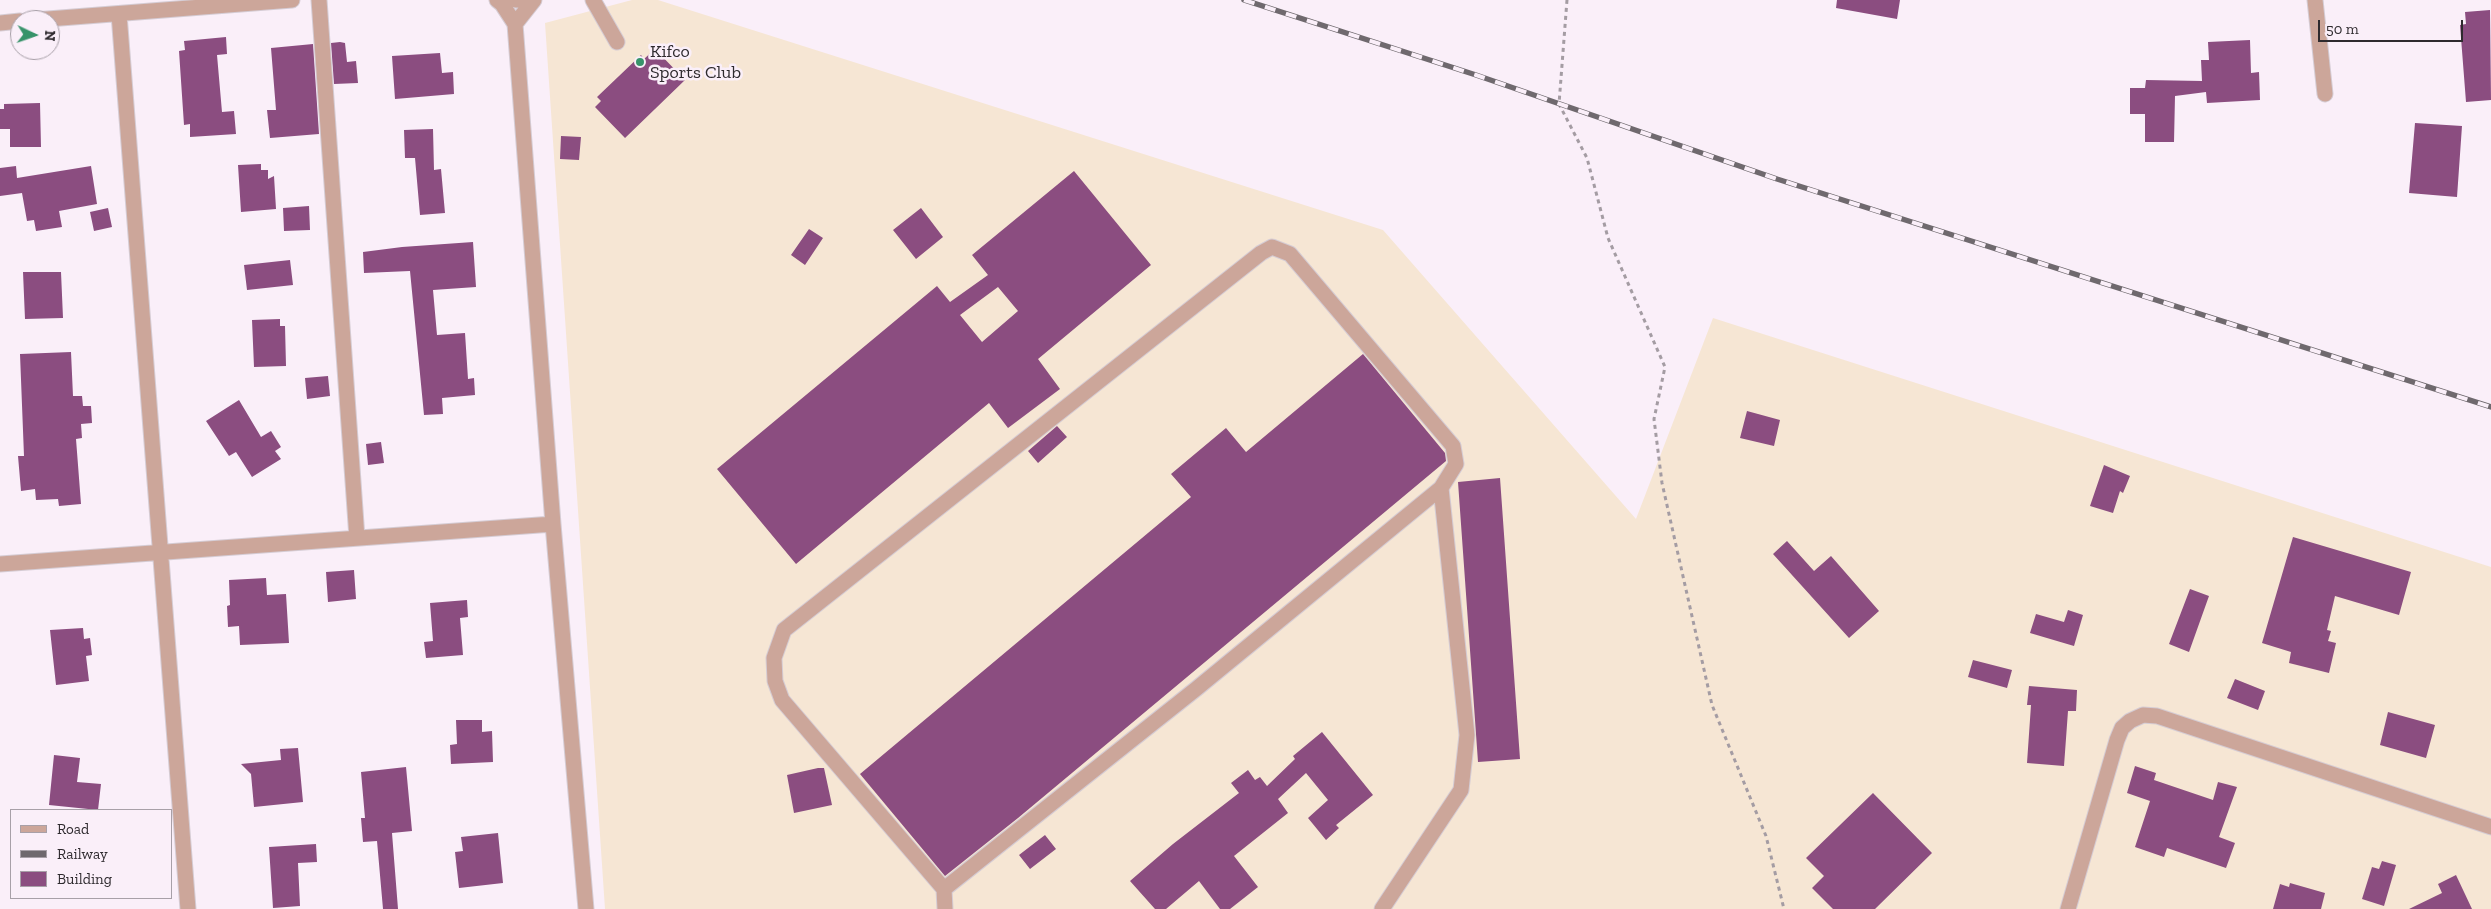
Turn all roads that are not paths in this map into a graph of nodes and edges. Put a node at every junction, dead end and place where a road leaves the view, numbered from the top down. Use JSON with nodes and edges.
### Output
{"nodes":[{"id":1,"x":292,"y":0,"type":"edge"},
{"id":2,"x":319,"y":0,"type":"edge"},
{"id":3,"x":497,"y":0,"type":"edge"},
{"id":4,"x":516,"y":0,"type":"edge"},
{"id":5,"x":534,"y":0,"type":"edge"},
{"id":6,"x":593,"y":0,"type":"edge"},
{"id":7,"x":2315,"y":0,"type":"edge"},
{"id":8,"x":119,"y":14,"type":"junction"},
{"id":9,"x":60,"y":18,"type":"edge"},
{"id":10,"x":515,"y":24,"type":"junction"},
{"id":11,"x":618,"y":42,"type":"dead end"},
{"id":12,"x":2326,"y":94,"type":"dead end"},
{"id":13,"x":1441,"y":488,"type":"junction"},
{"id":14,"x":553,"y":524,"type":"junction"},
{"id":15,"x":357,"y":538,"type":"junction"},
{"id":16,"x":160,"y":553,"type":"junction"},
{"id":17,"x":0,"y":564,"type":"edge"},
{"id":18,"x":2491,"y":826,"type":"edge"},
{"id":19,"x":944,"y":889,"type":"junction"},
{"id":20,"x":188,"y":909,"type":"edge"},
{"id":21,"x":586,"y":909,"type":"edge"},
{"id":22,"x":945,"y":909,"type":"edge"},
{"id":23,"x":1382,"y":909,"type":"edge"},
{"id":24,"x":2068,"y":909,"type":"edge"}],
"edges":[{"from":1,"to":8,"type":"street"},
{"from":2,"to":15,"type":"street"},
{"from":3,"to":10,"type":"street"},
{"from":4,"to":5,"type":"street"},
{"from":5,"to":10,"type":"street"},
{"from":6,"to":11,"type":"street"},
{"from":7,"to":12,"type":"street"},
{"from":8,"to":9,"type":"street"},
{"from":8,"to":16,"type":"street"},
{"from":10,"to":14,"type":"street"},
{"from":13,"to":19,"type":"street"},
{"from":13,"to":19,"type":"street"},
{"from":13,"to":23,"type":"street"},
{"from":14,"to":15,"type":"street"},
{"from":14,"to":21,"type":"street"},
{"from":15,"to":16,"type":"street"},
{"from":16,"to":17,"type":"street"},
{"from":16,"to":20,"type":"street"},
{"from":18,"to":24,"type":"street"},
{"from":19,"to":22,"type":"street"}]}
